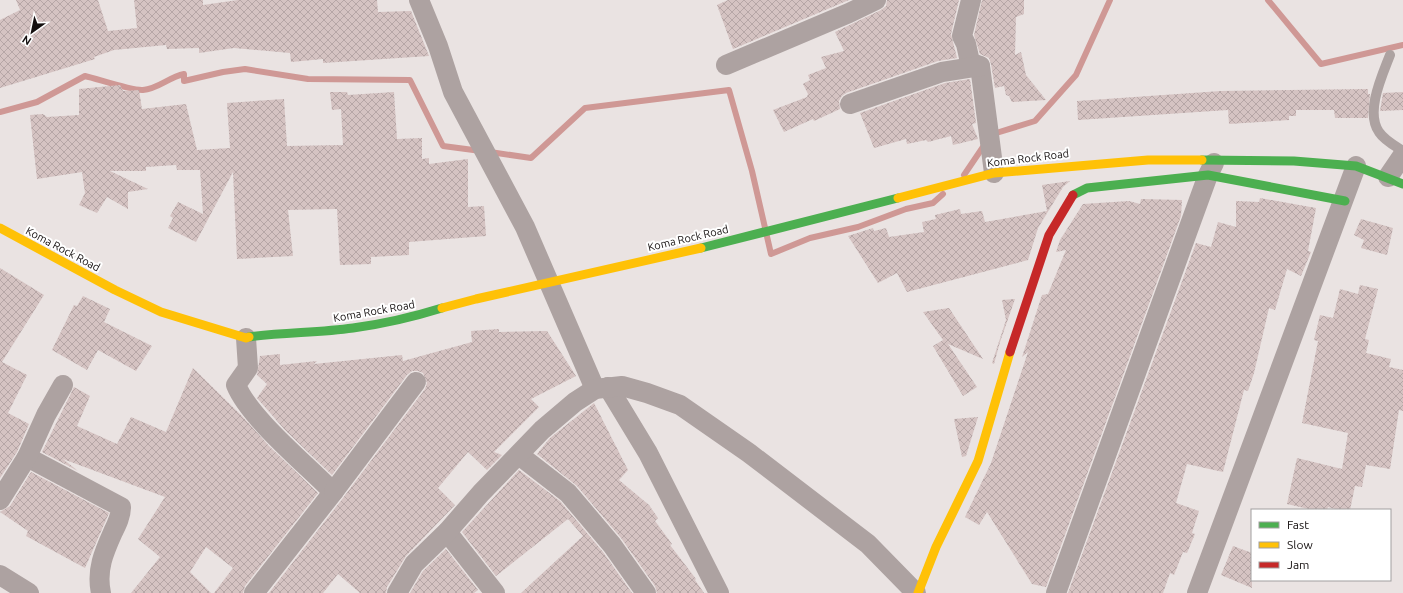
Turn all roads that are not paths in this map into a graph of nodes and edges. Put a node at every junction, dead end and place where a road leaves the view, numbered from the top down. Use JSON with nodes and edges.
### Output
{"nodes":[{"id":1,"x":420,"y":0,"type":"edge"},
{"id":2,"x":876,"y":0,"type":"edge"},
{"id":3,"x":971,"y":0,"type":"edge"},
{"id":4,"x":1390,"y":55,"type":"dead end"},
{"id":5,"x":726,"y":65,"type":"dead end"},
{"id":6,"x":980,"y":66,"type":"junction"},
{"id":7,"x":850,"y":104,"type":"dead end"},
{"id":8,"x":1403,"y":151,"type":"edge"},
{"id":9,"x":1403,"y":155,"type":"edge"},
{"id":10,"x":1356,"y":166,"type":"junction"},
{"id":11,"x":1212,"y":168,"type":"junction"},
{"id":12,"x":994,"y":173,"type":"junction"},
{"id":13,"x":1396,"y":180,"type":"edge"},
{"id":14,"x":1344,"y":201,"type":"junction"},
{"id":15,"x":0,"y":228,"type":"edge"},
{"id":16,"x":549,"y":282,"type":"junction"},
{"id":17,"x":246,"y":338,"type":"junction"},
{"id":18,"x":416,"y":382,"type":"dead end"},
{"id":19,"x":63,"y":385,"type":"dead end"},
{"id":20,"x":602,"y":388,"type":"junction"},
{"id":21,"x":519,"y":455,"type":"junction"},
{"id":22,"x":27,"y":457,"type":"junction"},
{"id":23,"x":334,"y":491,"type":"junction"},
{"id":24,"x":0,"y":500,"type":"edge"},
{"id":25,"x":447,"y":532,"type":"junction"},
{"id":26,"x":0,"y":574,"type":"edge"},
{"id":27,"x":29,"y":593,"type":"edge"},
{"id":28,"x":101,"y":593,"type":"edge"},
{"id":29,"x":254,"y":593,"type":"edge"},
{"id":30,"x":397,"y":593,"type":"edge"},
{"id":31,"x":495,"y":593,"type":"edge"},
{"id":32,"x":646,"y":593,"type":"edge"},
{"id":33,"x":719,"y":593,"type":"edge"},
{"id":34,"x":917,"y":593,"type":"edge"},
{"id":35,"x":1056,"y":593,"type":"edge"},
{"id":36,"x":1197,"y":593,"type":"edge"}],
"edges":[{"from":1,"to":16,"type":"street"},
{"from":2,"to":5,"type":"street"},
{"from":3,"to":6,"type":"street"},
{"from":4,"to":8,"type":"lane"},
{"from":6,"to":7,"type":"street"},
{"from":6,"to":12,"type":"street"},
{"from":9,"to":13,"type":"street"},
{"from":10,"to":11,"type":"main road","name":"Koma Rock Road"},
{"from":10,"to":13,"type":"main road","name":"Koma Rock Road"},
{"from":10,"to":14,"type":"street"},
{"from":11,"to":12,"type":"main road","name":"Koma Rock Road"},
{"from":11,"to":14,"type":"main road"},
{"from":11,"to":34,"type":"main road"},
{"from":11,"to":35,"type":"street"},
{"from":12,"to":16,"type":"main road","name":"Koma Rock Road"},
{"from":14,"to":36,"type":"street"},
{"from":15,"to":17,"type":"main road","name":"Koma Rock Road"},
{"from":16,"to":17,"type":"main road","name":"Koma Rock Road"},
{"from":16,"to":20,"type":"street"},
{"from":17,"to":23,"type":"street"},
{"from":18,"to":23,"type":"street"},
{"from":19,"to":22,"type":"street"},
{"from":20,"to":21,"type":"street"},
{"from":20,"to":33,"type":"street"},
{"from":20,"to":34,"type":"street"},
{"from":21,"to":25,"type":"street"},
{"from":21,"to":32,"type":"street"},
{"from":22,"to":24,"type":"street"},
{"from":22,"to":28,"type":"street"},
{"from":23,"to":29,"type":"street"},
{"from":25,"to":30,"type":"street"},
{"from":25,"to":31,"type":"street"},
{"from":26,"to":27,"type":"street"}]}
